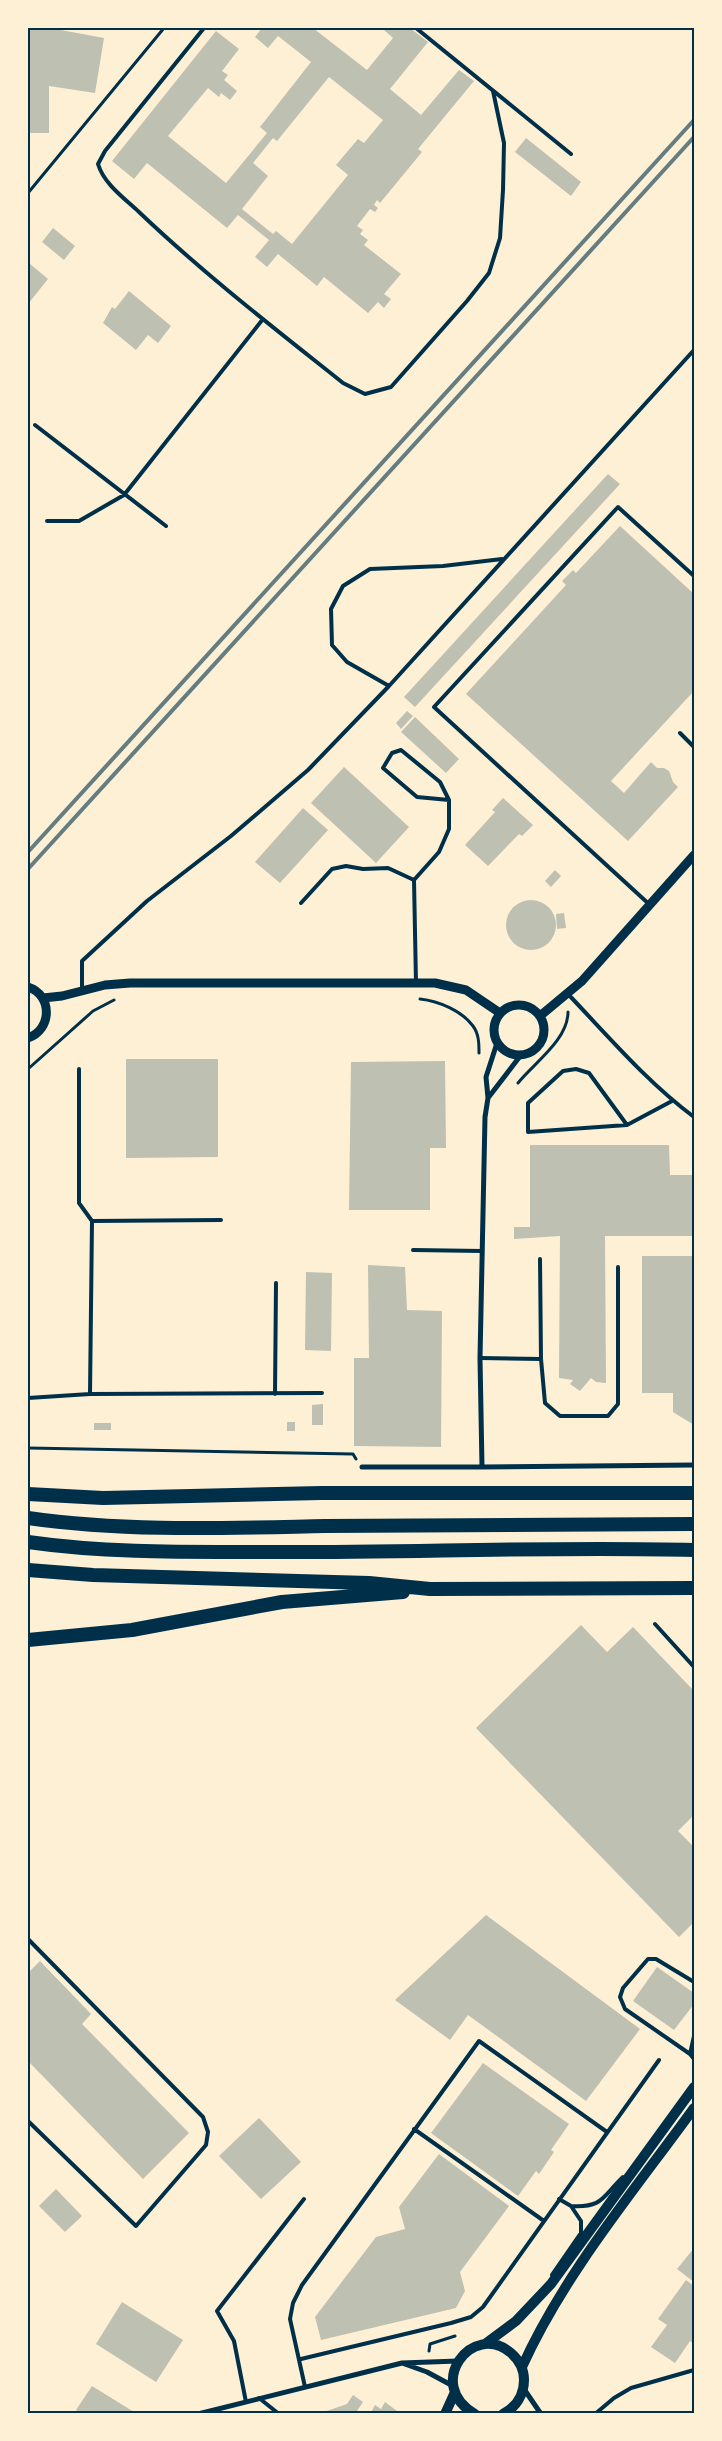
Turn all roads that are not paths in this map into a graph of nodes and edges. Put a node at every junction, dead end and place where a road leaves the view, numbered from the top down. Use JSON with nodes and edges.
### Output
{"nodes":[{"id":1,"x":204,"y":28,"type":"edge"},
{"id":2,"x":416,"y":28,"type":"edge"},
{"id":3,"x":493,"y":91,"type":"junction"},
{"id":4,"x":571,"y":154,"type":"dead end"},
{"id":5,"x":263,"y":319,"type":"junction"},
{"id":6,"x":694,"y":350,"type":"edge"},
{"id":7,"x":35,"y":425,"type":"dead end"},
{"id":8,"x":124,"y":495,"type":"junction"},
{"id":9,"x":48,"y":521,"type":"dead end"},
{"id":10,"x":166,"y":526,"type":"dead end"},
{"id":11,"x":503,"y":558,"type":"junction"},
{"id":12,"x":694,"y":576,"type":"edge"},
{"id":13,"x":389,"y":686,"type":"junction"},
{"id":14,"x":680,"y":733,"type":"dead end"},
{"id":15,"x":694,"y":747,"type":"edge"},
{"id":16,"x":449,"y":800,"type":"junction"},
{"id":17,"x":694,"y":856,"type":"edge"},
{"id":18,"x":414,"y":880,"type":"junction"},
{"id":19,"x":301,"y":903,"type":"dead end"},
{"id":20,"x":650,"y":906,"type":"junction"},
{"id":21,"x":416,"y":982,"type":"junction"},
{"id":22,"x":28,"y":988,"type":"edge"},
{"id":23,"x":82,"y":989,"type":"junction"},
{"id":24,"x":567,"y":993,"type":"junction"},
{"id":25,"x":43,"y":998,"type":"junction"},
{"id":26,"x":500,"y":1013,"type":"junction"},
{"id":27,"x":540,"y":1016,"type":"junction"},
{"id":28,"x":28,"y":1038,"type":"edge"},
{"id":29,"x":498,"y":1043,"type":"junction"},
{"id":30,"x":522,"y":1055,"type":"junction"},
{"id":31,"x":80,"y":1069,"type":"dead end"},
{"id":32,"x":488,"y":1098,"type":"junction"},
{"id":33,"x":672,"y":1101,"type":"junction"},
{"id":34,"x":694,"y":1117,"type":"edge"},
{"id":35,"x":627,"y":1125,"type":"junction"},
{"id":36,"x":221,"y":1220,"type":"dead end"},
{"id":37,"x":92,"y":1221,"type":"junction"},
{"id":38,"x":413,"y":1250,"type":"dead end"},
{"id":39,"x":482,"y":1251,"type":"junction"},
{"id":40,"x":540,"y":1260,"type":"dead end"},
{"id":41,"x":618,"y":1267,"type":"dead end"},
{"id":42,"x":276,"y":1283,"type":"dead end"},
{"id":43,"x":480,"y":1358,"type":"junction"},
{"id":44,"x":541,"y":1359,"type":"junction"},
{"id":45,"x":322,"y":1393,"type":"dead end"},
{"id":46,"x":90,"y":1394,"type":"junction"},
{"id":47,"x":274,"y":1394,"type":"junction"},
{"id":48,"x":28,"y":1398,"type":"edge"},
{"id":49,"x":694,"y":1465,"type":"edge"},
{"id":50,"x":362,"y":1467,"type":"road end"},
{"id":51,"x":482,"y":1468,"type":"junction"},
{"id":52,"x":694,"y":1493,"type":"edge"},
{"id":53,"x":28,"y":1494,"type":"edge"},
{"id":54,"x":28,"y":1518,"type":"edge"},
{"id":55,"x":694,"y":1524,"type":"edge"},
{"id":56,"x":28,"y":1542,"type":"edge"},
{"id":57,"x":694,"y":1550,"type":"edge"},
{"id":58,"x":28,"y":1570,"type":"edge"},
{"id":59,"x":694,"y":1588,"type":"edge"},
{"id":60,"x":430,"y":1589,"type":"junction"},
{"id":61,"x":656,"y":1624,"type":"dead end"},
{"id":62,"x":28,"y":1640,"type":"edge"},
{"id":63,"x":694,"y":1667,"type":"edge"},
{"id":64,"x":28,"y":1939,"type":"edge"},
{"id":65,"x":694,"y":1982,"type":"edge"},
{"id":66,"x":694,"y":2036,"type":"edge"},
{"id":67,"x":690,"y":2054,"type":"junction"},
{"id":68,"x":694,"y":2059,"type":"edge"},
{"id":69,"x":659,"y":2060,"type":"dead end"},
{"id":70,"x":694,"y":2087,"type":"edge"},
{"id":71,"x":694,"y":2108,"type":"edge"},
{"id":72,"x":28,"y":2121,"type":"edge"},
{"id":73,"x":414,"y":2129,"type":"junction"},
{"id":74,"x":607,"y":2132,"type":"junction"},
{"id":75,"x":641,"y":2160,"type":"junction"},
{"id":76,"x":304,"y":2199,"type":"dead end"},
{"id":77,"x":559,"y":2199,"type":"junction"},
{"id":78,"x":571,"y":2206,"type":"junction"},
{"id":79,"x":544,"y":2221,"type":"junction"},
{"id":80,"x":527,"y":2309,"type":"junction"},
{"id":81,"x":485,"y":2344,"type":"junction"},
{"id":82,"x":301,"y":2359,"type":"junction"},
{"id":83,"x":458,"y":2361,"type":"junction"},
{"id":84,"x":402,"y":2364,"type":"junction"},
{"id":85,"x":522,"y":2367,"type":"junction"},
{"id":86,"x":694,"y":2370,"type":"edge"},
{"id":87,"x":305,"y":2387,"type":"junction"},
{"id":88,"x":454,"y":2389,"type":"junction"},
{"id":89,"x":524,"y":2389,"type":"junction"},
{"id":90,"x":259,"y":2398,"type":"junction"},
{"id":91,"x":246,"y":2402,"type":"junction"},
{"id":92,"x":199,"y":2413,"type":"edge"},
{"id":93,"x":504,"y":2413,"type":"edge"},
{"id":94,"x":279,"y":2414,"type":"edge"},
{"id":95,"x":445,"y":2414,"type":"edge"},
{"id":96,"x":474,"y":2414,"type":"edge"},
{"id":97,"x":540,"y":2414,"type":"edge"},
{"id":98,"x":595,"y":2414,"type":"edge"}],
"edges":[{"from":1,"to":5,"type":"lane"},
{"from":2,"to":3,"type":"lane"},
{"from":3,"to":4,"type":"lane"},
{"from":3,"to":5,"type":"lane"},
{"from":5,"to":8,"type":"lane"},
{"from":6,"to":11,"type":"lane"},
{"from":7,"to":8,"type":"lane"},
{"from":8,"to":9,"type":"lane"},
{"from":8,"to":10,"type":"lane"},
{"from":11,"to":13,"type":"lane"},
{"from":11,"to":13,"type":"lane"},
{"from":12,"to":20,"type":"lane"},
{"from":13,"to":23,"type":"lane"},
{"from":14,"to":15,"type":"lane"},
{"from":16,"to":16,"type":"lane"},
{"from":16,"to":18,"type":"lane"},
{"from":17,"to":20,"type":"street"},
{"from":18,"to":19,"type":"lane"},
{"from":18,"to":21,"type":"lane"},
{"from":20,"to":24,"type":"street"},
{"from":21,"to":23,"type":"street"},
{"from":21,"to":26,"type":"street"},
{"from":22,"to":25,"type":"street"},
{"from":23,"to":25,"type":"street"},
{"from":24,"to":27,"type":"street"},
{"from":24,"to":33,"type":"lane"},
{"from":25,"to":28,"type":"street"},
{"from":26,"to":27,"type":"street"},
{"from":26,"to":29,"type":"street"},
{"from":27,"to":30,"type":"street"},
{"from":29,"to":30,"type":"street"},
{"from":29,"to":32,"type":"street"},
{"from":30,"to":32,"type":"street"},
{"from":31,"to":37,"type":"lane"},
{"from":32,"to":39,"type":"street"},
{"from":33,"to":34,"type":"lane"},
{"from":33,"to":35,"type":"lane"},
{"from":35,"to":35,"type":"lane"},
{"from":36,"to":37,"type":"lane"},
{"from":37,"to":46,"type":"lane"},
{"from":38,"to":39,"type":"lane"},
{"from":39,"to":43,"type":"street"},
{"from":40,"to":44,"type":"lane"},
{"from":41,"to":44,"type":"lane"},
{"from":42,"to":47,"type":"lane"},
{"from":43,"to":44,"type":"lane"},
{"from":43,"to":51,"type":"street"},
{"from":45,"to":47,"type":"lane"},
{"from":46,"to":47,"type":"lane"},
{"from":46,"to":48,"type":"lane"},
{"from":49,"to":51,"type":"street"},
{"from":50,"to":51,"type":"street"},
{"from":52,"to":53,"type":"highway"},
{"from":54,"to":55,"type":"highway"},
{"from":56,"to":57,"type":"highway"},
{"from":58,"to":60,"type":"highway"},
{"from":59,"to":60,"type":"highway"},
{"from":60,"to":62,"type":"highway"},
{"from":61,"to":63,"type":"lane"},
{"from":64,"to":72,"type":"lane"},
{"from":65,"to":67,"type":"lane"},
{"from":66,"to":67,"type":"lane"},
{"from":67,"to":68,"type":"lane"},
{"from":69,"to":74,"type":"lane"},
{"from":70,"to":75,"type":"main road"},
{"from":71,"to":85,"type":"main road"},
{"from":73,"to":74,"type":"lane"},
{"from":73,"to":79,"type":"lane"},
{"from":73,"to":82,"type":"lane"},
{"from":74,"to":77,"type":"lane"},
{"from":75,"to":78,"type":"lane"},
{"from":75,"to":80,"type":"main road"},
{"from":76,"to":91,"type":"lane"},
{"from":77,"to":78,"type":"lane"},
{"from":77,"to":79,"type":"lane"},
{"from":78,"to":80,"type":"lane"},
{"from":79,"to":82,"type":"lane"},
{"from":80,"to":81,"type":"main road"},
{"from":81,"to":83,"type":"main road"},
{"from":81,"to":85,"type":"main road"},
{"from":82,"to":87,"type":"lane"},
{"from":83,"to":84,"type":"street"},
{"from":83,"to":88,"type":"main road"},
{"from":84,"to":87,"type":"street"},
{"from":84,"to":88,"type":"street"},
{"from":85,"to":89,"type":"main road"},
{"from":86,"to":98,"type":"lane"},
{"from":87,"to":90,"type":"street"},
{"from":88,"to":95,"type":"main road"},
{"from":88,"to":96,"type":"main road"},
{"from":89,"to":93,"type":"main road"},
{"from":89,"to":97,"type":"street"},
{"from":90,"to":91,"type":"street"},
{"from":90,"to":94,"type":"lane"},
{"from":91,"to":92,"type":"street"}]}
